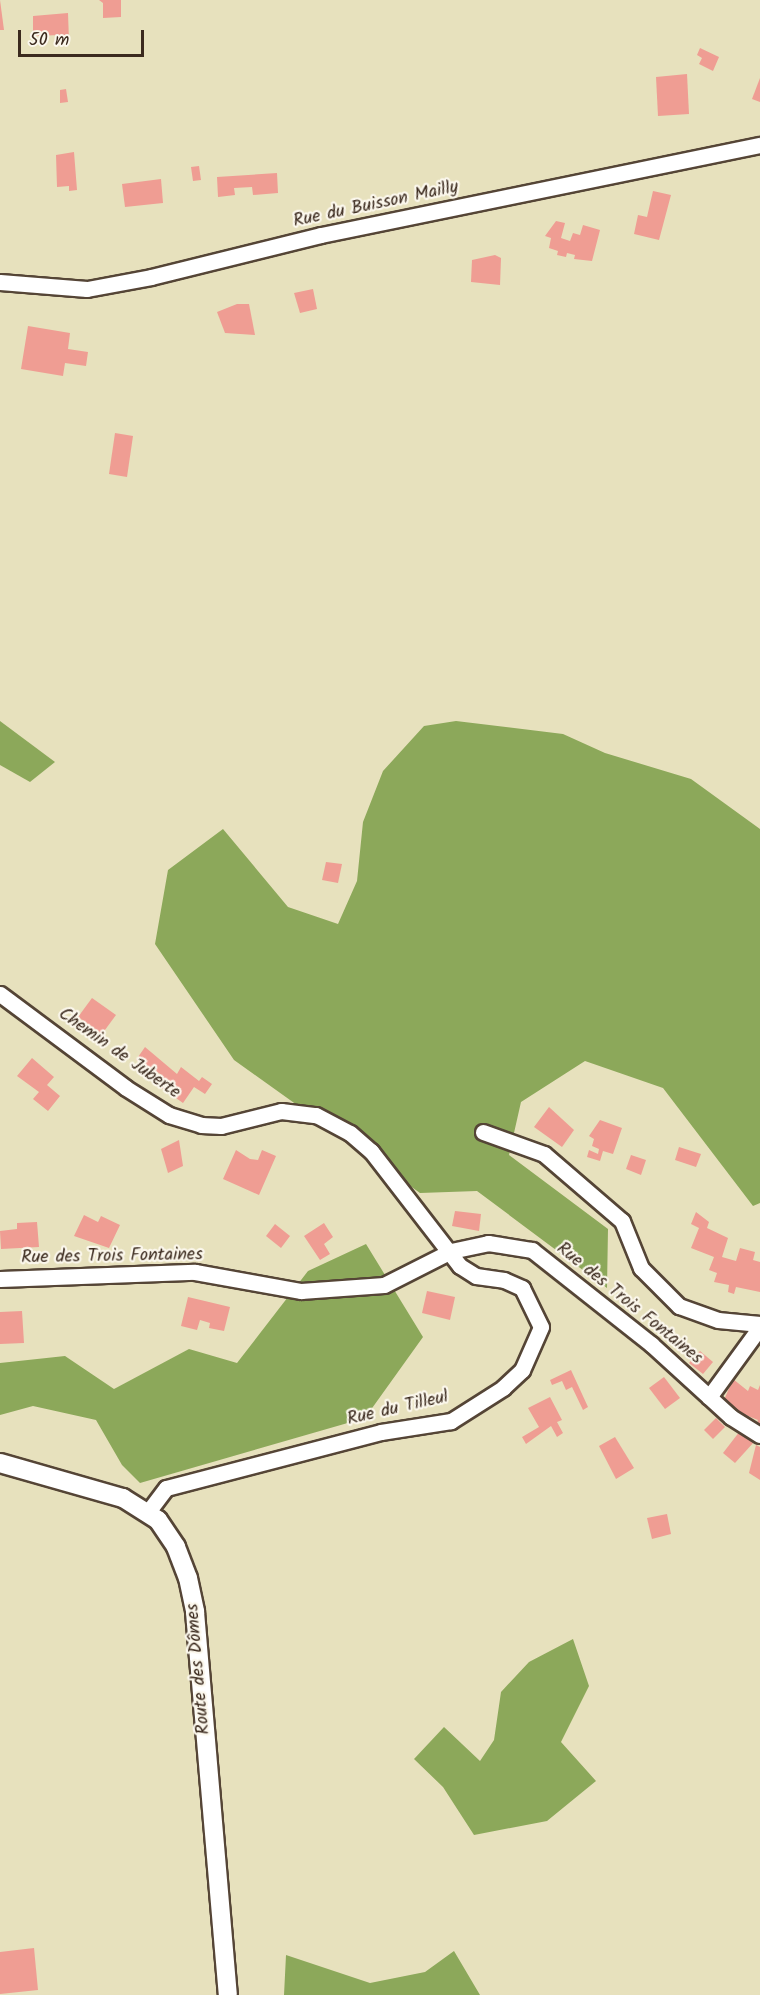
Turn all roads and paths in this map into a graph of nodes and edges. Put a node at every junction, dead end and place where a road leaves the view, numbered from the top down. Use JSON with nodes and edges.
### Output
{"nodes":[{"id":1,"x":760,"y":145,"type":"edge"},
{"id":2,"x":0,"y":282,"type":"edge"},
{"id":3,"x":0,"y":994,"type":"edge"},
{"id":4,"x":483,"y":1132,"type":"dead end"},
{"id":5,"x":451,"y":1251,"type":"junction"},
{"id":6,"x":0,"y":1279,"type":"edge"},
{"id":7,"x":760,"y":1325,"type":"edge"},
{"id":8,"x":709,"y":1397,"type":"junction"},
{"id":9,"x":760,"y":1436,"type":"edge"},
{"id":10,"x":0,"y":1463,"type":"edge"},
{"id":11,"x":147,"y":1513,"type":"junction"},
{"id":12,"x":228,"y":1995,"type":"edge"}],
"edges":[{"from":1,"to":2,"type":"street","name":"Rue du Buisson Mailly"},
{"from":3,"to":5,"type":"street","name":"Chemin de Juberte"},
{"from":4,"to":7,"type":"street"},
{"from":5,"to":6,"type":"street","name":"Rue des Trois Fontaines"},
{"from":5,"to":8,"type":"street","name":"Rue des Trois Fontaines"},
{"from":5,"to":11,"type":"street","name":"Rue du Tilleul"},
{"from":7,"to":8,"type":"street"},
{"from":8,"to":9,"type":"street","name":"Rue des Trois Fontaines"},
{"from":10,"to":11,"type":"street","name":"Route des Dômes"},
{"from":11,"to":12,"type":"street","name":"Route des Dômes"}]}
